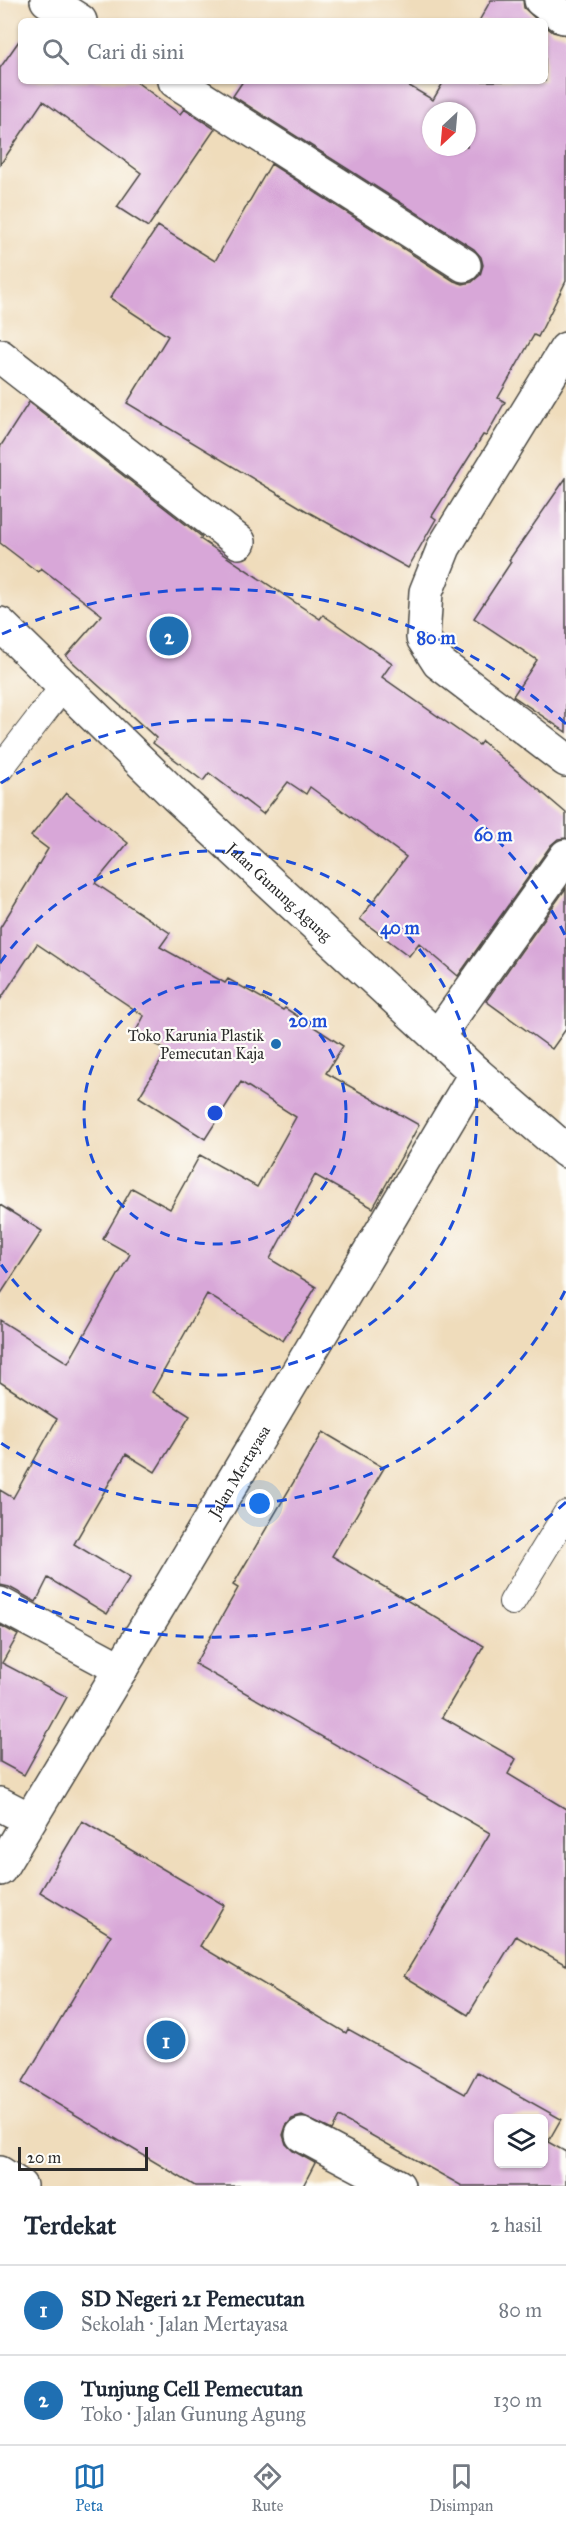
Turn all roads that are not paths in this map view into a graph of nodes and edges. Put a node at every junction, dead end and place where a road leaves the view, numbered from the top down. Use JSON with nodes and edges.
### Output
{"nodes":[{"id":1,"x":47,"y":0,"type":"edge"},
{"id":2,"x":75,"y":18,"type":"edge"},
{"id":3,"x":180,"y":84,"type":"edge"},
{"id":4,"x":464,"y":265,"type":"dead end"},
{"id":5,"x":566,"y":349,"type":"edge"},
{"id":6,"x":0,"y":356,"type":"edge"},
{"id":7,"x":239,"y":542,"type":"dead end"},
{"id":8,"x":0,"y":624,"type":"edge"},
{"id":9,"x":63,"y":687,"type":"junction"},
{"id":10,"x":566,"y":760,"type":"edge"},
{"id":11,"x":0,"y":769,"type":"edge"},
{"id":12,"x":566,"y":856,"type":"edge"},
{"id":13,"x":438,"y":1036,"type":"junction"},
{"id":14,"x":476,"y":1073,"type":"junction"},
{"id":15,"x":566,"y":1151,"type":"edge"},
{"id":16,"x":566,"y":1514,"type":"edge"},
{"id":17,"x":512,"y":1602,"type":"dead end"},
{"id":18,"x":0,"y":1604,"type":"edge"},
{"id":19,"x":121,"y":1669,"type":"junction"},
{"id":20,"x":0,"y":1804,"type":"edge"},
{"id":21,"x":29,"y":1819,"type":"junction"},
{"id":22,"x":0,"y":1869,"type":"edge"},
{"id":23,"x":302,"y":2135,"type":"dead end"},
{"id":24,"x":0,"y":2173,"type":"edge"},
{"id":25,"x":20,"y":2186,"type":"edge"},
{"id":26,"x":398,"y":2186,"type":"edge"}],
"edges":[{"from":1,"to":2,"type":"street"},
{"from":3,"to":4,"type":"street"},
{"from":5,"to":10,"type":"street"},
{"from":6,"to":7,"type":"street"},
{"from":8,"to":9,"type":"street","name":"Jalan Gunung Agung"},
{"from":9,"to":11,"type":"lane"},
{"from":9,"to":13,"type":"street","name":"Jalan Gunung Agung"},
{"from":12,"to":13,"type":"street"},
{"from":13,"to":14,"type":"street","name":"Jalan Gunung Agung"},
{"from":14,"to":15,"type":"street","name":"Jalan Gunung Agung"},
{"from":14,"to":19,"type":"street","name":"Jalan Mertayasa"},
{"from":16,"to":17,"type":"lane"},
{"from":18,"to":19,"type":"street"},
{"from":19,"to":21,"type":"street","name":"Jalan Mertayasa"},
{"from":20,"to":21,"type":"street"},
{"from":21,"to":22,"type":"street","name":"Jalan Mertayasa"},
{"from":23,"to":26,"type":"street"},
{"from":24,"to":25,"type":"street"}]}
